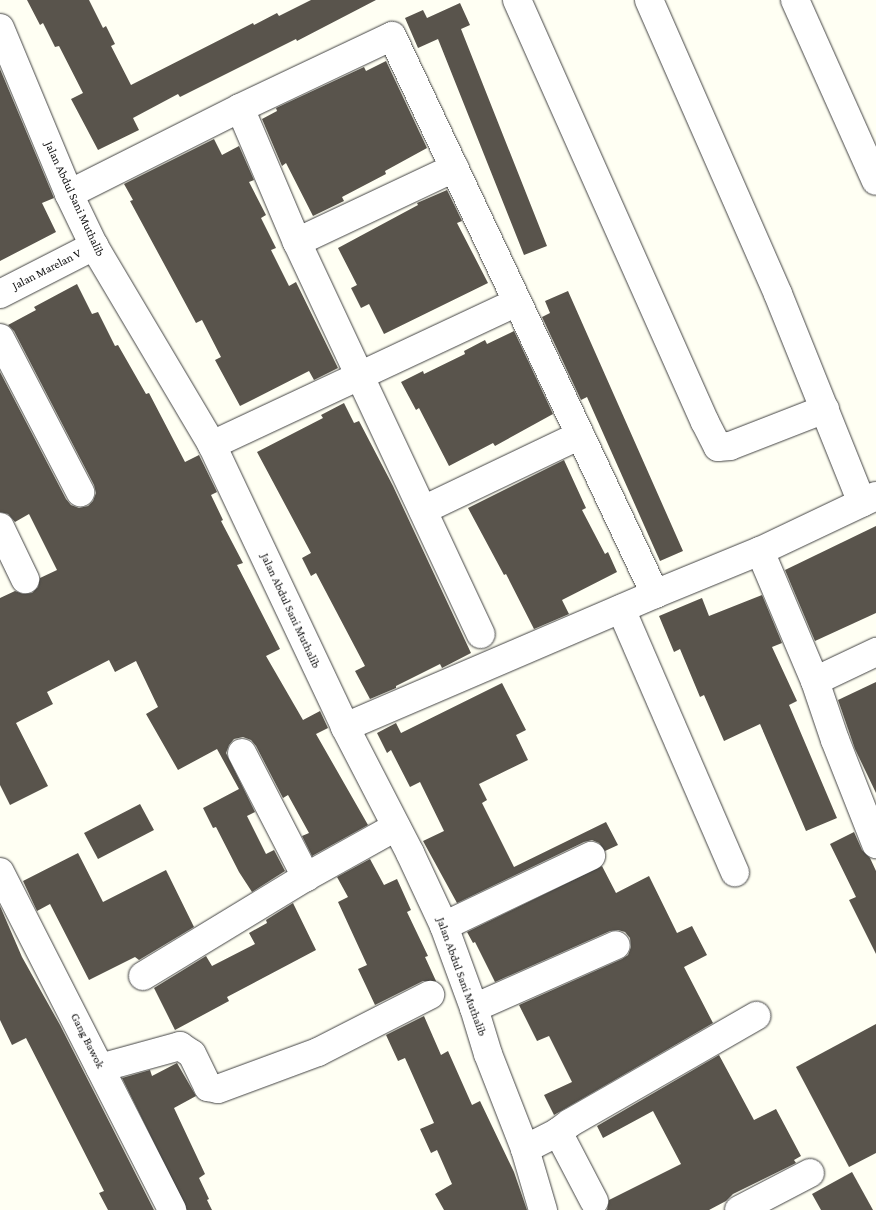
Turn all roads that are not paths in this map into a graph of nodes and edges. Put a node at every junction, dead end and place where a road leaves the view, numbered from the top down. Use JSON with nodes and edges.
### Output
{"nodes":[{"id":1,"x":518,"y":0,"type":"edge"},
{"id":2,"x":649,"y":0,"type":"edge"},
{"id":3,"x":795,"y":0,"type":"edge"},
{"id":4,"x":0,"y":28,"type":"edge"},
{"id":5,"x":240,"y":108,"type":"junction"},
{"id":6,"x":454,"y":168,"type":"junction"},
{"id":7,"x":876,"y":181,"type":"edge"},
{"id":8,"x":69,"y":194,"type":"junction"},
{"id":9,"x":297,"y":242,"type":"junction"},
{"id":10,"x":94,"y":246,"type":"junction"},
{"id":11,"x":0,"y":294,"type":"edge"},
{"id":12,"x":517,"y":302,"type":"junction"},
{"id":13,"x":0,"y":338,"type":"edge"},
{"id":14,"x":360,"y":376,"type":"junction"},
{"id":15,"x":825,"y":409,"type":"junction"},
{"id":16,"x":580,"y":435,"type":"junction"},
{"id":17,"x":212,"y":445,"type":"junction"},
{"id":18,"x":80,"y":492,"type":"dead end"},
{"id":19,"x":869,"y":500,"type":"edge"},
{"id":20,"x":423,"y":510,"type":"junction"},
{"id":21,"x":0,"y":527,"type":"edge"},
{"id":22,"x":760,"y":551,"type":"junction"},
{"id":23,"x":25,"y":579,"type":"dead end"},
{"id":24,"x":655,"y":594,"type":"junction"},
{"id":25,"x":621,"y":609,"type":"junction"},
{"id":26,"x":482,"y":634,"type":"dead end"},
{"id":27,"x":876,"y":652,"type":"edge"},
{"id":28,"x":815,"y":681,"type":"junction"},
{"id":29,"x":345,"y":728,"type":"junction"},
{"id":30,"x":242,"y":753,"type":"dead end"},
{"id":31,"x":870,"y":812,"type":"edge"},
{"id":32,"x":396,"y":827,"type":"junction"},
{"id":33,"x":876,"y":844,"type":"edge"},
{"id":34,"x":591,"y":856,"type":"dead end"},
{"id":35,"x":0,"y":872,"type":"edge"},
{"id":36,"x":735,"y":872,"type":"dead end"},
{"id":37,"x":306,"y":877,"type":"junction"},
{"id":38,"x":444,"y":926,"type":"junction"},
{"id":39,"x":616,"y":945,"type":"dead end"},
{"id":40,"x":143,"y":976,"type":"dead end"},
{"id":41,"x":430,"y":995,"type":"dead end"},
{"id":42,"x":474,"y":1008,"type":"junction"},
{"id":43,"x":756,"y":1016,"type":"dead end"},
{"id":44,"x":100,"y":1068,"type":"junction"},
{"id":45,"x":558,"y":1132,"type":"junction"},
{"id":46,"x":525,"y":1148,"type":"junction"},
{"id":47,"x":810,"y":1173,"type":"dead end"},
{"id":48,"x":594,"y":1201,"type":"dead end"},
{"id":49,"x":753,"y":1207,"type":"edge"},
{"id":50,"x":172,"y":1210,"type":"edge"},
{"id":51,"x":543,"y":1210,"type":"edge"}],
"edges":[{"from":1,"to":15,"type":"street"},
{"from":2,"to":15,"type":"street"},
{"from":3,"to":7,"type":"street"},
{"from":4,"to":8,"type":"street","name":"Jalan Abdul Sani Muthalib"},
{"from":5,"to":6,"type":"street"},
{"from":5,"to":8,"type":"street"},
{"from":5,"to":9,"type":"street"},
{"from":6,"to":9,"type":"street"},
{"from":6,"to":12,"type":"street"},
{"from":8,"to":10,"type":"street","name":"Jalan Abdul Sani Muthalib"},
{"from":9,"to":14,"type":"street"},
{"from":10,"to":11,"type":"street","name":"Jalan Marelan V"},
{"from":10,"to":17,"type":"street","name":"Jalan Abdul Sani Muthalib"},
{"from":12,"to":14,"type":"street"},
{"from":12,"to":16,"type":"street"},
{"from":13,"to":18,"type":"street"},
{"from":14,"to":17,"type":"street"},
{"from":14,"to":20,"type":"street"},
{"from":15,"to":19,"type":"street"},
{"from":16,"to":20,"type":"street"},
{"from":16,"to":24,"type":"street"},
{"from":17,"to":29,"type":"street","name":"Jalan Abdul Sani Muthalib"},
{"from":19,"to":22,"type":"street"},
{"from":20,"to":26,"type":"street"},
{"from":21,"to":23,"type":"street"},
{"from":22,"to":24,"type":"street"},
{"from":22,"to":28,"type":"street"},
{"from":24,"to":25,"type":"street"},
{"from":25,"to":29,"type":"street"},
{"from":25,"to":36,"type":"street"},
{"from":27,"to":28,"type":"street"},
{"from":28,"to":31,"type":"street"},
{"from":29,"to":32,"type":"street","name":"Jalan Abdul Sani Muthalib"},
{"from":30,"to":37,"type":"street"},
{"from":31,"to":33,"type":"street"},
{"from":32,"to":37,"type":"street"},
{"from":32,"to":38,"type":"street","name":"Jalan Abdul Sani Muthalib"},
{"from":34,"to":38,"type":"street"},
{"from":35,"to":44,"type":"street","name":"Gang Bawok"},
{"from":37,"to":40,"type":"street"},
{"from":38,"to":42,"type":"street","name":"Jalan Abdul Sani Muthalib"},
{"from":39,"to":42,"type":"street"},
{"from":41,"to":44,"type":"street"},
{"from":42,"to":46,"type":"street","name":"Jalan Abdul Sani Muthalib"},
{"from":43,"to":45,"type":"street"},
{"from":44,"to":50,"type":"street","name":"Gang Bawok"},
{"from":45,"to":46,"type":"street"},
{"from":45,"to":48,"type":"street"},
{"from":46,"to":51,"type":"street","name":"Jalan Abdul Sani Muthalib"},
{"from":47,"to":49,"type":"street"}]}
